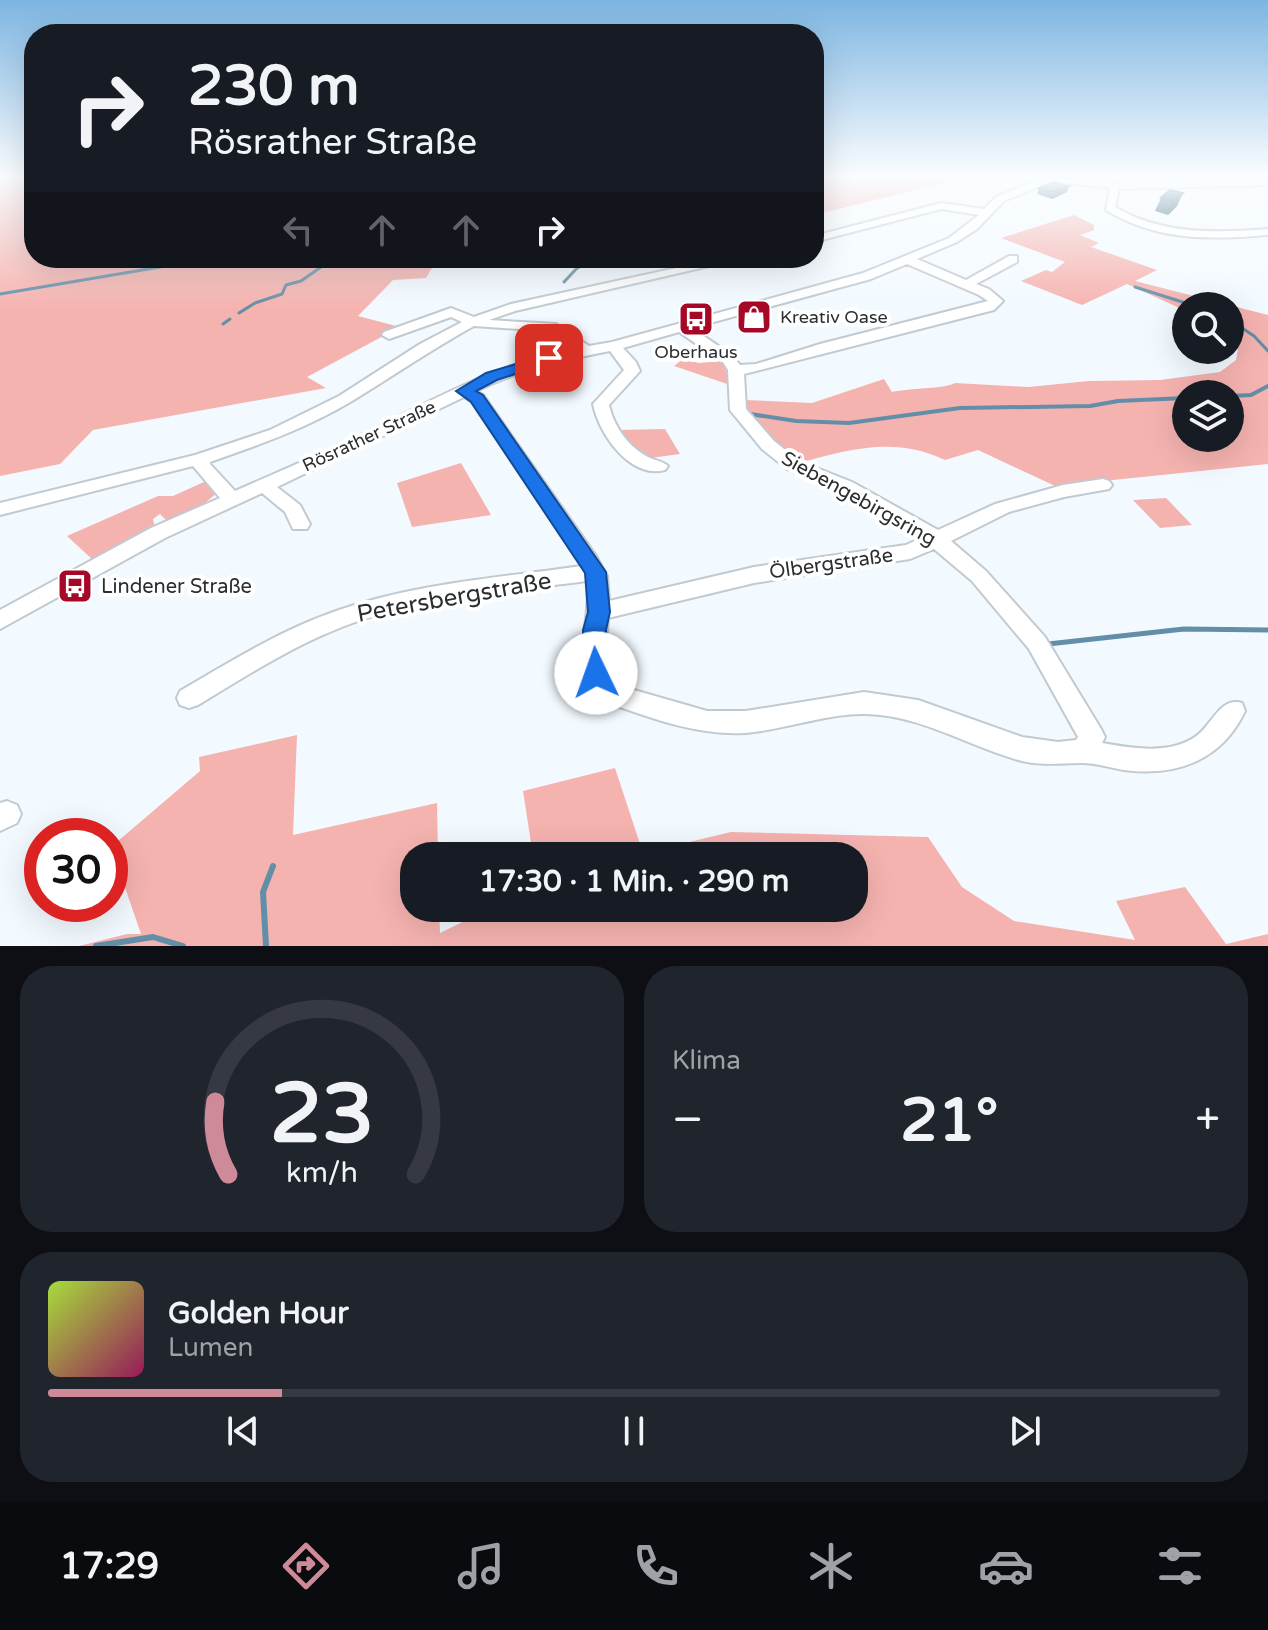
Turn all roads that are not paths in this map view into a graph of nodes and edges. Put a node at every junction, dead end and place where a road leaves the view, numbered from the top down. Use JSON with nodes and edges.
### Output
{"nodes":[{"id":1,"x":883,"y":221,"type":"edge"},
{"id":2,"x":977,"y":221,"type":"edge"},
{"id":3,"x":1139,"y":221,"type":"edge"},
{"id":4,"x":1268,"y":232,"type":"edge"},
{"id":5,"x":824,"y":236,"type":"edge"},
{"id":6,"x":906,"y":259,"type":"junction"},
{"id":7,"x":1013,"y":259,"type":"dead end"},
{"id":8,"x":692,"y":268,"type":"edge"},
{"id":9,"x":967,"y":284,"type":"junction"},
{"id":10,"x":474,"y":321,"type":"junction"},
{"id":11,"x":681,"y":327,"type":"junction"},
{"id":12,"x":389,"y":335,"type":"dead end"},
{"id":13,"x":613,"y":346,"type":"junction"},
{"id":14,"x":588,"y":352,"type":"junction"},
{"id":15,"x":736,"y":370,"type":"junction"},
{"id":16,"x":464,"y":391,"type":"junction"},
{"id":17,"x":200,"y":459,"type":"junction"},
{"id":18,"x":659,"y":466,"type":"dead end"},
{"id":19,"x":1103,"y":485,"type":"dead end"},
{"id":20,"x":264,"y":486,"type":"junction"},
{"id":21,"x":232,"y":500,"type":"junction"},
{"id":22,"x":0,"y":509,"type":"edge"},
{"id":23,"x":300,"y":524,"type":"dead end"},
{"id":24,"x":935,"y":538,"type":"junction"},
{"id":25,"x":595,"y":572,"type":"junction"},
{"id":26,"x":599,"y":612,"type":"junction"},
{"id":27,"x":0,"y":620,"type":"edge"},
{"id":28,"x":189,"y":698,"type":"dead end"},
{"id":29,"x":1233,"y":711,"type":"dead end"},
{"id":30,"x":1084,"y":751,"type":"junction"}],
"edges":[{"from":1,"to":5,"type":"street"},
{"from":2,"to":6,"type":"street","name":"Rösrather Straße"},
{"from":3,"to":4,"type":"street"},
{"from":6,"to":9,"type":"street"},
{"from":6,"to":11,"type":"street","name":"Rösrather Straße"},
{"from":7,"to":9,"type":"street"},
{"from":8,"to":10,"type":"street"},
{"from":9,"to":15,"type":"street"},
{"from":10,"to":12,"type":"street"},
{"from":10,"to":14,"type":"street"},
{"from":10,"to":17,"type":"street"},
{"from":11,"to":13,"type":"street","name":"Rösrather Straße"},
{"from":11,"to":15,"type":"street"},
{"from":13,"to":14,"type":"street","name":"Rösrather Straße"},
{"from":13,"to":18,"type":"street"},
{"from":14,"to":16,"type":"street","name":"Rösrather Straße"},
{"from":15,"to":24,"type":"street","name":"Siebengebirgsring"},
{"from":16,"to":20,"type":"street","name":"Rösrather Straße"},
{"from":16,"to":25,"type":"street"},
{"from":17,"to":21,"type":"street"},
{"from":17,"to":22,"type":"street"},
{"from":19,"to":24,"type":"street","name":"Ölbergstraße"},
{"from":20,"to":21,"type":"street","name":"Rösrather Straße"},
{"from":20,"to":23,"type":"street"},
{"from":21,"to":27,"type":"street","name":"Rösrather Straße"},
{"from":24,"to":26,"type":"street","name":"Ölbergstraße"},
{"from":24,"to":30,"type":"street","name":"Siebengebirgsring"},
{"from":25,"to":26,"type":"street"},
{"from":25,"to":28,"type":"street","name":"Petersbergstraße"},
{"from":26,"to":30,"type":"street"},
{"from":29,"to":30,"type":"street"}]}
